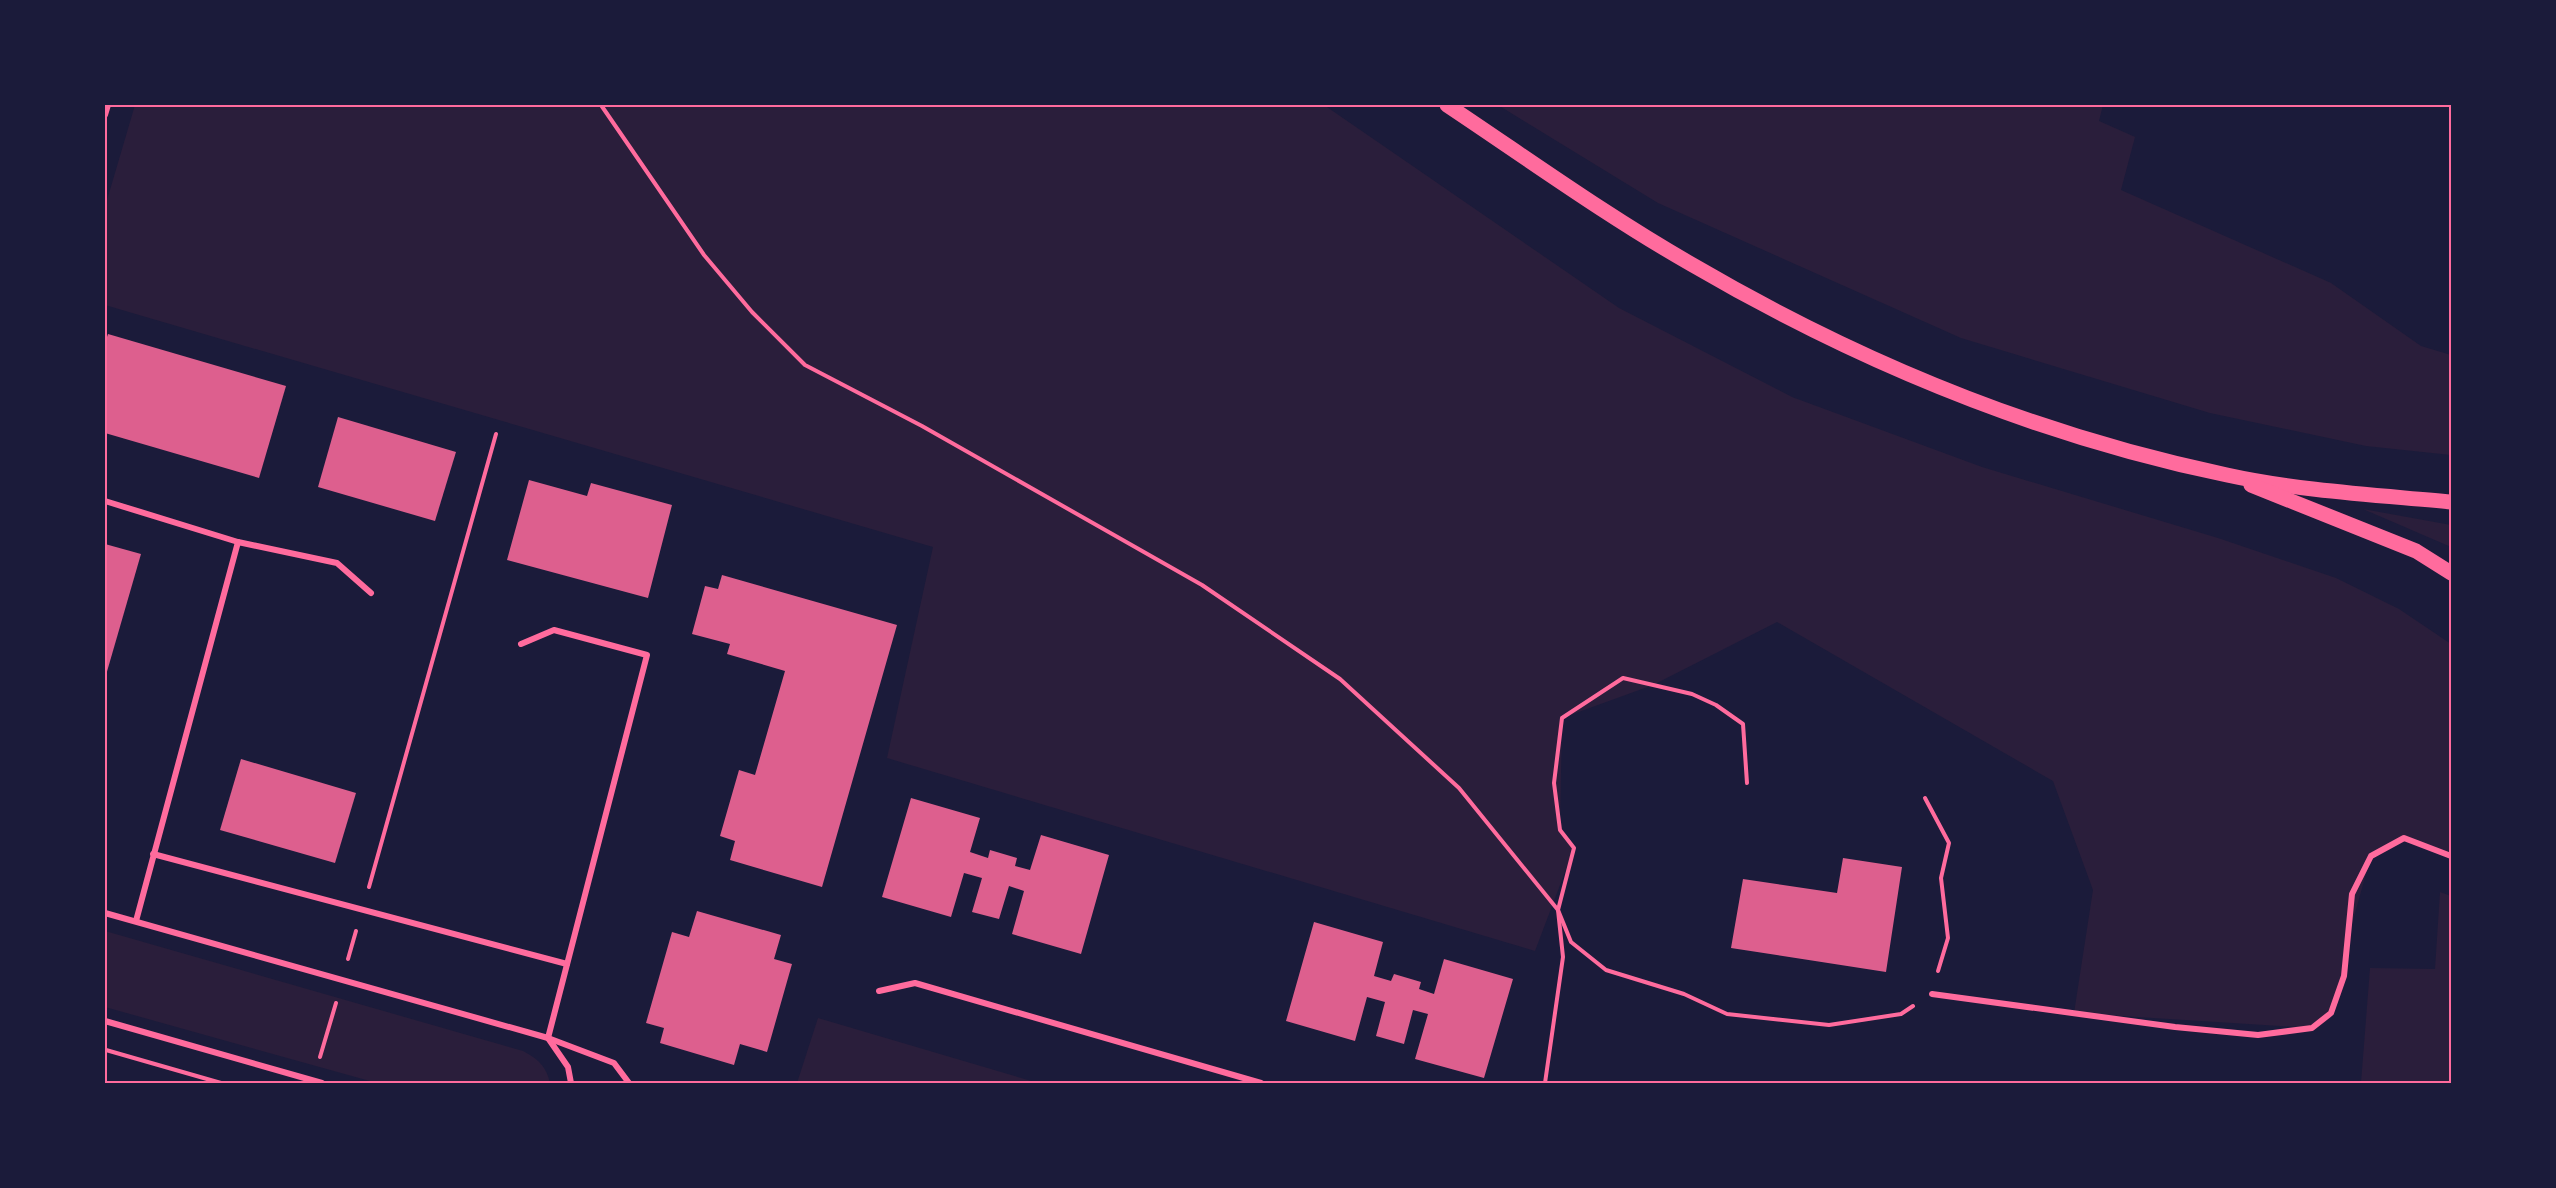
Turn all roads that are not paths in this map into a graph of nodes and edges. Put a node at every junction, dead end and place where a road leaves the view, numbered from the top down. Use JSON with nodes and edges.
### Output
{"nodes":[{"id":1,"x":108,"y":105,"type":"edge"},
{"id":2,"x":1447,"y":105,"type":"edge"},
{"id":3,"x":105,"y":115,"type":"edge"},
{"id":4,"x":2229,"y":476,"type":"junction"},
{"id":5,"x":105,"y":501,"type":"edge"},
{"id":6,"x":2451,"y":502,"type":"edge"},
{"id":7,"x":238,"y":542,"type":"junction"},
{"id":8,"x":2451,"y":573,"type":"edge"},
{"id":9,"x":370,"y":593,"type":"dead end"},
{"id":10,"x":521,"y":644,"type":"dead end"},
{"id":11,"x":153,"y":854,"type":"junction"},
{"id":12,"x":2451,"y":856,"type":"edge"},
{"id":13,"x":105,"y":913,"type":"edge"},
{"id":14,"x":136,"y":921,"type":"junction"},
{"id":15,"x":567,"y":964,"type":"junction"},
{"id":16,"x":879,"y":992,"type":"dead end"},
{"id":17,"x":1932,"y":994,"type":"road end"},
{"id":18,"x":105,"y":1022,"type":"edge"},
{"id":19,"x":548,"y":1038,"type":"junction"},
{"id":20,"x":322,"y":1083,"type":"edge"},
{"id":21,"x":572,"y":1083,"type":"edge"},
{"id":22,"x":629,"y":1083,"type":"edge"},
{"id":23,"x":1261,"y":1083,"type":"edge"}],
"edges":[{"from":1,"to":3,"type":"street"},
{"from":2,"to":4,"type":"main road"},
{"from":4,"to":6,"type":"main road"},
{"from":4,"to":8,"type":"main road"},
{"from":5,"to":7,"type":"street"},
{"from":7,"to":9,"type":"street"},
{"from":7,"to":11,"type":"street"},
{"from":10,"to":15,"type":"street"},
{"from":11,"to":14,"type":"street"},
{"from":11,"to":15,"type":"street"},
{"from":12,"to":17,"type":"street"},
{"from":13,"to":14,"type":"street"},
{"from":14,"to":19,"type":"street"},
{"from":15,"to":19,"type":"street"},
{"from":16,"to":23,"type":"street"},
{"from":18,"to":20,"type":"street"},
{"from":19,"to":21,"type":"street"},
{"from":19,"to":22,"type":"street"}]}
